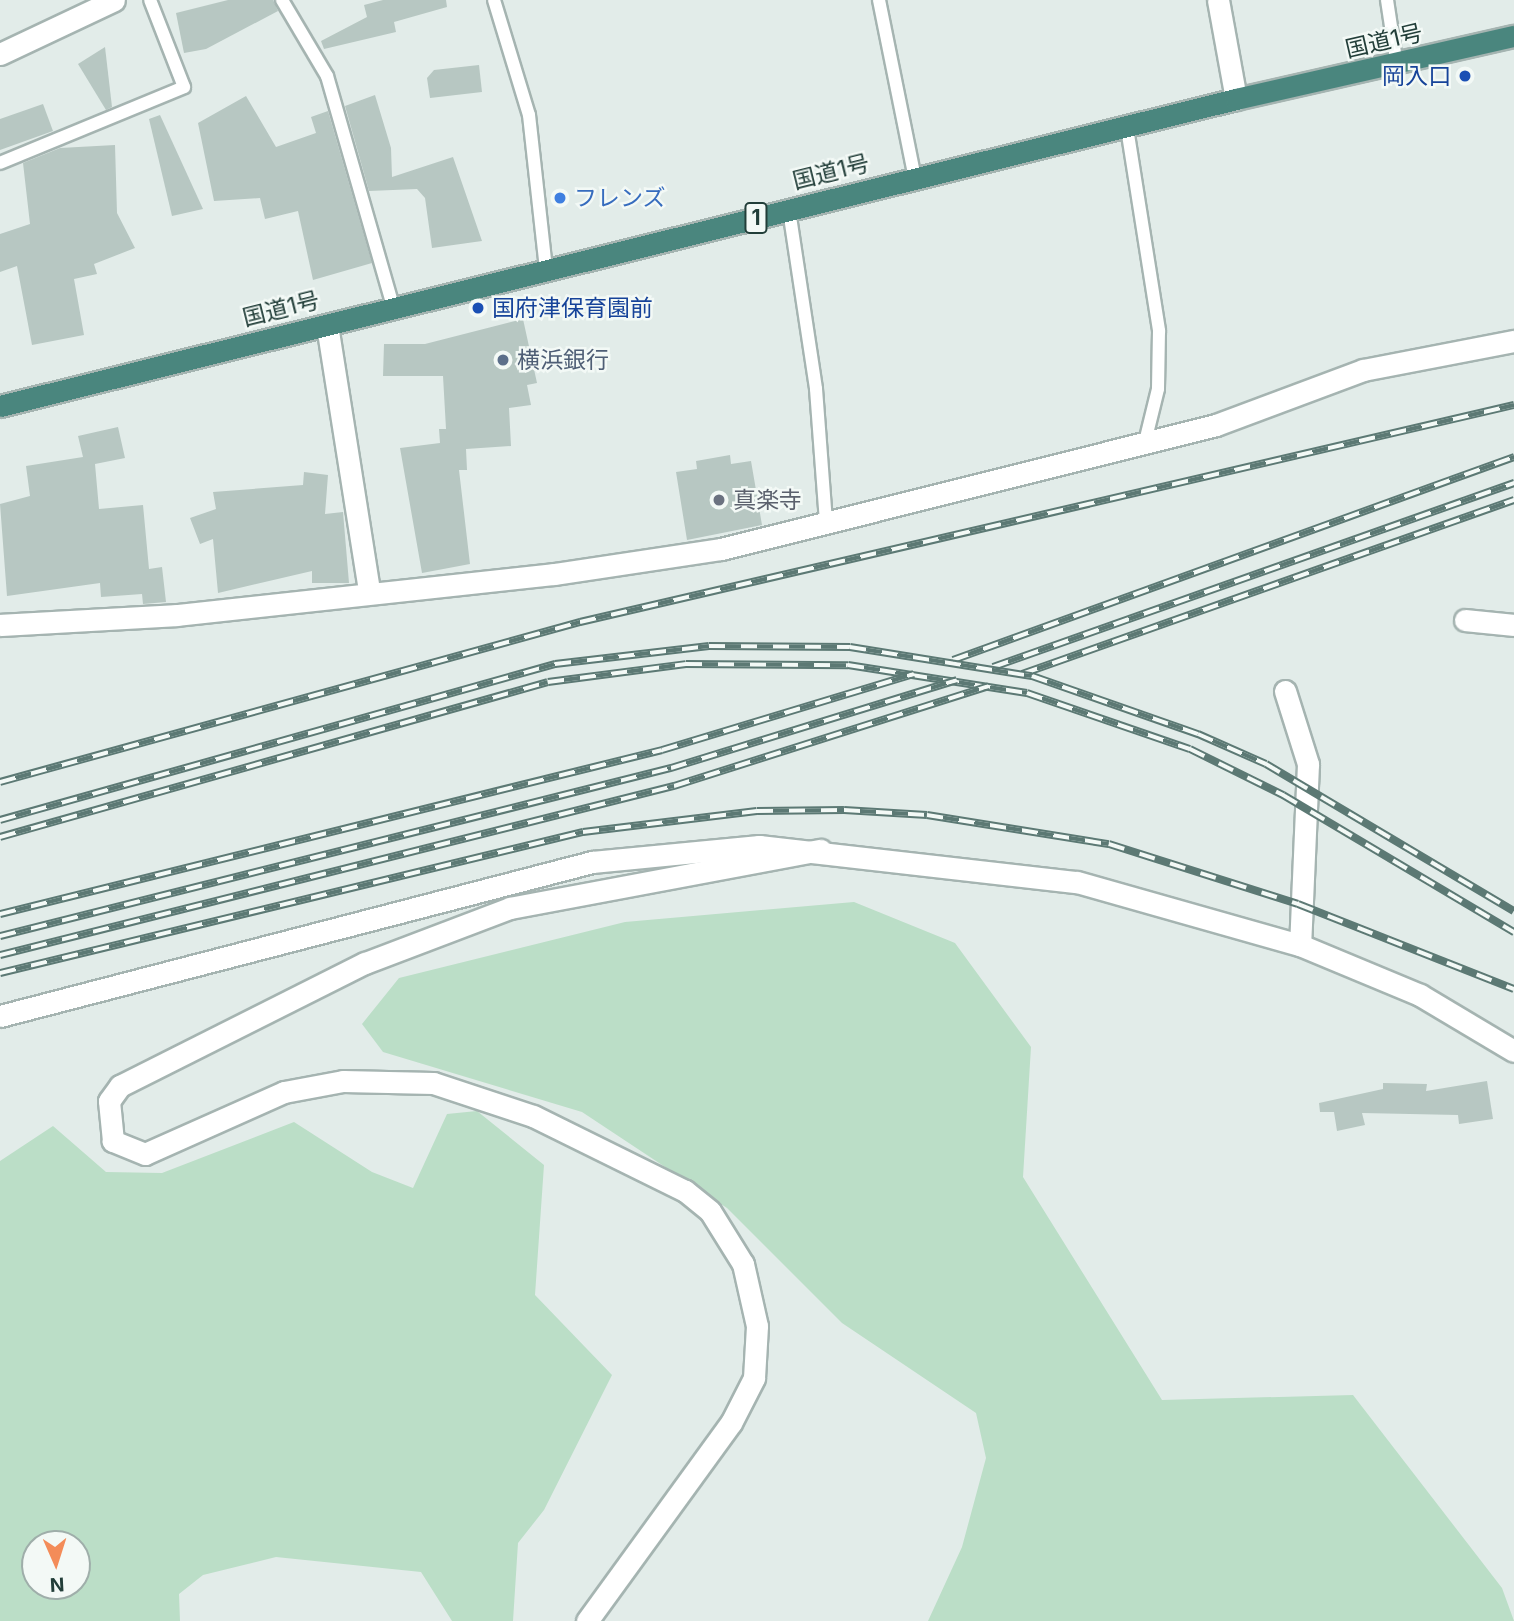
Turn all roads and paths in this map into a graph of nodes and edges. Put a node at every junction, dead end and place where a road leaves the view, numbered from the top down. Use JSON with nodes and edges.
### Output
{"nodes":[{"id":1,"x":114,"y":0,"type":"edge"},
{"id":2,"x":149,"y":0,"type":"edge"},
{"id":3,"x":282,"y":0,"type":"edge"},
{"id":4,"x":494,"y":0,"type":"edge"},
{"id":5,"x":879,"y":0,"type":"edge"},
{"id":6,"x":1218,"y":0,"type":"edge"},
{"id":7,"x":1387,"y":0,"type":"edge"},
{"id":8,"x":1514,"y":36,"type":"edge"},
{"id":9,"x":0,"y":54,"type":"edge"},
{"id":10,"x":1397,"y":66,"type":"junction"},
{"id":11,"x":1236,"y":99,"type":"junction"},
{"id":12,"x":1127,"y":128,"type":"junction"},
{"id":13,"x":0,"y":163,"type":"edge"},
{"id":14,"x":915,"y":178,"type":"junction"},
{"id":15,"x":789,"y":210,"type":"junction"},
{"id":16,"x":546,"y":270,"type":"junction"},
{"id":17,"x":393,"y":306,"type":"junction"},
{"id":18,"x":327,"y":325,"type":"junction"},
{"id":19,"x":1514,"y":341,"type":"edge"},
{"id":20,"x":0,"y":406,"type":"edge"},
{"id":21,"x":1145,"y":442,"type":"junction"},
{"id":22,"x":826,"y":521,"type":"junction"},
{"id":23,"x":369,"y":590,"type":"junction"},
{"id":24,"x":1465,"y":620,"type":"dead end"},
{"id":25,"x":0,"y":625,"type":"edge"},
{"id":26,"x":1514,"y":625,"type":"edge"},
{"id":27,"x":1284,"y":691,"type":"dead end"},
{"id":28,"x":821,"y":850,"type":"junction"},
{"id":29,"x":1300,"y":945,"type":"junction"},
{"id":30,"x":0,"y":1016,"type":"edge"},
{"id":31,"x":1514,"y":1051,"type":"edge"},
{"id":32,"x":587,"y":1621,"type":"edge"}],
"edges":[{"from":1,"to":9,"type":"street"},
{"from":2,"to":13,"type":"lane"},
{"from":3,"to":17,"type":"lane"},
{"from":4,"to":16,"type":"lane"},
{"from":5,"to":14,"type":"lane"},
{"from":6,"to":11,"type":"street"},
{"from":7,"to":10,"type":"lane"},
{"from":8,"to":10,"type":"highway","name":"国道1号","number":"1"},
{"from":10,"to":11,"type":"highway","name":"国道1号","number":"1"},
{"from":11,"to":12,"type":"highway","name":"国道1号","number":"1"},
{"from":12,"to":14,"type":"highway","name":"国道1号","number":"1"},
{"from":12,"to":21,"type":"lane"},
{"from":14,"to":15,"type":"highway","name":"国道1号","number":"1"},
{"from":15,"to":16,"type":"highway","name":"国道1号","number":"1"},
{"from":15,"to":22,"type":"lane"},
{"from":16,"to":17,"type":"highway","name":"国道1号","number":"1"},
{"from":17,"to":18,"type":"highway","name":"国道1号","number":"1"},
{"from":18,"to":20,"type":"highway","name":"国道1号","number":"1"},
{"from":18,"to":23,"type":"street"},
{"from":19,"to":21,"type":"street"},
{"from":21,"to":22,"type":"street"},
{"from":22,"to":23,"type":"street"},
{"from":23,"to":25,"type":"street"},
{"from":24,"to":26,"type":"street"},
{"from":27,"to":29,"type":"street"},
{"from":28,"to":29,"type":"street"},
{"from":28,"to":30,"type":"street"},
{"from":28,"to":32,"type":"street"},
{"from":29,"to":31,"type":"street"}]}
